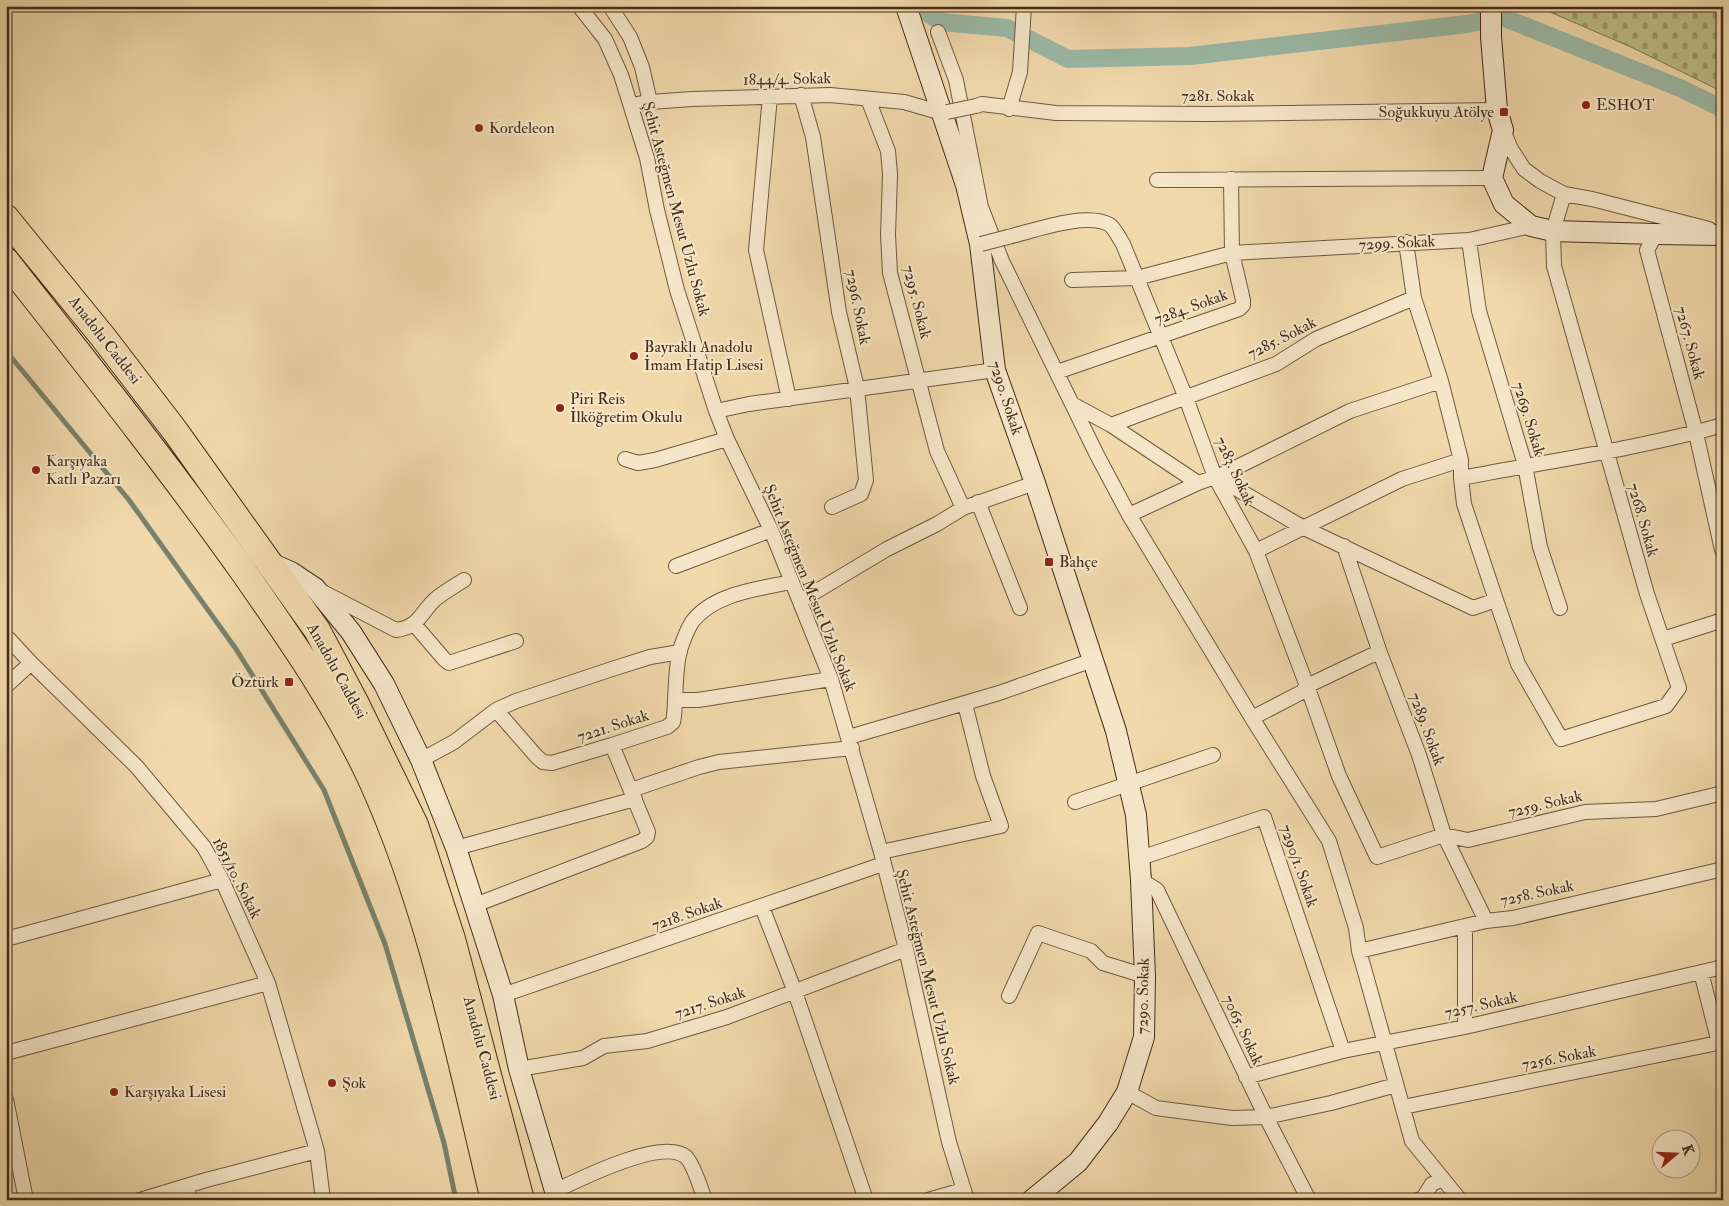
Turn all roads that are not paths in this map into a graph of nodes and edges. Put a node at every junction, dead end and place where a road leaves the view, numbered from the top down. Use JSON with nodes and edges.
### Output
{"nodes":[{"id":1,"x":579,"y":6,"type":"edge"},
{"id":2,"x":610,"y":6,"type":"edge"},
{"id":3,"x":906,"y":6,"type":"edge"},
{"id":4,"x":1024,"y":6,"type":"edge"},
{"id":5,"x":1491,"y":6,"type":"edge"},
{"id":6,"x":938,"y":32,"type":"dead end"},
{"id":7,"x":801,"y":95,"type":"junction"},
{"id":8,"x":770,"y":96,"type":"junction"},
{"id":9,"x":868,"y":99,"type":"junction"},
{"id":10,"x":650,"y":102,"type":"junction"},
{"id":11,"x":632,"y":105,"type":"junction"},
{"id":12,"x":1009,"y":109,"type":"junction"},
{"id":13,"x":1497,"y":110,"type":"junction"},
{"id":14,"x":944,"y":113,"type":"junction"},
{"id":15,"x":1503,"y":130,"type":"junction"},
{"id":16,"x":1492,"y":178,"type":"junction"},
{"id":17,"x":1231,"y":179,"type":"junction"},
{"id":18,"x":1156,"y":180,"type":"dead end"},
{"id":19,"x":1564,"y":194,"type":"junction"},
{"id":20,"x":6,"y":218,"type":"edge"},
{"id":21,"x":1531,"y":226,"type":"junction"},
{"id":22,"x":1553,"y":231,"type":"junction"},
{"id":23,"x":1723,"y":233,"type":"edge"},
{"id":24,"x":1656,"y":234,"type":"junction"},
{"id":25,"x":1469,"y":240,"type":"junction"},
{"id":26,"x":1406,"y":242,"type":"junction"},
{"id":27,"x":980,"y":244,"type":"junction"},
{"id":28,"x":1232,"y":253,"type":"junction"},
{"id":29,"x":6,"y":260,"type":"edge"},
{"id":30,"x":1137,"y":278,"type":"junction"},
{"id":31,"x":1072,"y":280,"type":"dead end"},
{"id":32,"x":1414,"y":298,"type":"junction"},
{"id":33,"x":1162,"y":336,"type":"junction"},
{"id":34,"x":995,"y":370,"type":"junction"},
{"id":35,"x":1057,"y":372,"type":"junction"},
{"id":36,"x":1440,"y":381,"type":"junction"},
{"id":37,"x":918,"y":382,"type":"junction"},
{"id":38,"x":857,"y":388,"type":"junction"},
{"id":39,"x":1186,"y":398,"type":"junction"},
{"id":40,"x":789,"y":399,"type":"junction"},
{"id":41,"x":1072,"y":404,"type":"junction"},
{"id":42,"x":716,"y":411,"type":"junction"},
{"id":43,"x":1111,"y":425,"type":"junction"},
{"id":44,"x":1723,"y":425,"type":"edge"},
{"id":45,"x":1696,"y":433,"type":"junction"},
{"id":46,"x":727,"y":439,"type":"junction"},
{"id":47,"x":1605,"y":451,"type":"junction"},
{"id":48,"x":625,"y":459,"type":"dead end"},
{"id":49,"x":1461,"y":460,"type":"junction"},
{"id":50,"x":1525,"y":465,"type":"junction"},
{"id":51,"x":1218,"y":476,"type":"junction"},
{"id":52,"x":1461,"y":478,"type":"junction"},
{"id":53,"x":1035,"y":483,"type":"junction"},
{"id":54,"x":1198,"y":483,"type":"junction"},
{"id":55,"x":978,"y":502,"type":"junction"},
{"id":56,"x":832,"y":507,"type":"dead end"},
{"id":57,"x":963,"y":508,"type":"junction"},
{"id":58,"x":1129,"y":515,"type":"junction"},
{"id":59,"x":1304,"y":528,"type":"junction"},
{"id":60,"x":771,"y":530,"type":"junction"},
{"id":61,"x":1344,"y":546,"type":"junction"},
{"id":62,"x":1722,"y":550,"type":"edge"},
{"id":63,"x":1256,"y":551,"type":"junction"},
{"id":64,"x":268,"y":562,"type":"junction"},
{"id":65,"x":676,"y":566,"type":"dead end"},
{"id":66,"x":464,"y":580,"type":"dead end"},
{"id":67,"x":791,"y":582,"type":"junction"},
{"id":68,"x":315,"y":588,"type":"junction"},
{"id":69,"x":1496,"y":600,"type":"junction"},
{"id":70,"x":800,"y":601,"type":"junction"},
{"id":71,"x":1020,"y":608,"type":"dead end"},
{"id":72,"x":1560,"y":608,"type":"dead end"},
{"id":73,"x":1723,"y":620,"type":"edge"},
{"id":74,"x":414,"y":624,"type":"junction"},
{"id":75,"x":6,"y":636,"type":"edge"},
{"id":76,"x":1663,"y":639,"type":"junction"},
{"id":77,"x":516,"y":641,"type":"dead end"},
{"id":78,"x":680,"y":652,"type":"junction"},
{"id":79,"x":1380,"y":652,"type":"junction"},
{"id":80,"x":1093,"y":660,"type":"junction"},
{"id":81,"x":32,"y":663,"type":"junction"},
{"id":82,"x":831,"y":678,"type":"junction"},
{"id":83,"x":6,"y":686,"type":"edge"},
{"id":84,"x":1307,"y":686,"type":"junction"},
{"id":85,"x":675,"y":700,"type":"junction"},
{"id":86,"x":965,"y":704,"type":"junction"},
{"id":87,"x":496,"y":710,"type":"junction"},
{"id":88,"x":1252,"y":718,"type":"junction"},
{"id":89,"x":851,"y":743,"type":"junction"},
{"id":90,"x":612,"y":745,"type":"junction"},
{"id":91,"x":1213,"y":755,"type":"dead end"},
{"id":92,"x":421,"y":760,"type":"junction"},
{"id":93,"x":1130,"y":784,"type":"junction"},
{"id":94,"x":1723,"y":793,"type":"edge"},
{"id":95,"x":633,"y":794,"type":"junction"},
{"id":96,"x":1075,"y":802,"type":"dead end"},
{"id":97,"x":1444,"y":835,"type":"junction"},
{"id":98,"x":456,"y":848,"type":"junction"},
{"id":99,"x":1377,"y":857,"type":"joint"},
{"id":100,"x":882,"y":858,"type":"junction"},
{"id":101,"x":1140,"y":858,"type":"junction"},
{"id":102,"x":1723,"y":869,"type":"edge"},
{"id":103,"x":222,"y":880,"type":"junction"},
{"id":104,"x":1141,"y":880,"type":"junction"},
{"id":105,"x":475,"y":905,"type":"junction"},
{"id":106,"x":762,"y":907,"type":"junction"},
{"id":107,"x":1486,"y":921,"type":"junction"},
{"id":108,"x":1465,"y":926,"type":"junction"},
{"id":109,"x":6,"y":939,"type":"edge"},
{"id":110,"x":906,"y":949,"type":"junction"},
{"id":111,"x":1359,"y":951,"type":"junction"},
{"id":112,"x":1723,"y":967,"type":"edge"},
{"id":113,"x":1701,"y":972,"type":"junction"},
{"id":114,"x":1145,"y":976,"type":"junction"},
{"id":115,"x":268,"y":983,"type":"junction"},
{"id":116,"x":795,"y":992,"type":"junction"},
{"id":117,"x":503,"y":995,"type":"junction"},
{"id":118,"x":1009,"y":996,"type":"dead end"},
{"id":119,"x":1465,"y":1027,"type":"junction"},
{"id":120,"x":1721,"y":1043,"type":"edge"},
{"id":121,"x":1384,"y":1044,"type":"junction"},
{"id":122,"x":1343,"y":1051,"type":"junction"},
{"id":123,"x":6,"y":1053,"type":"edge"},
{"id":124,"x":519,"y":1068,"type":"junction"},
{"id":125,"x":1246,"y":1077,"type":"junction"},
{"id":126,"x":1396,"y":1085,"type":"junction"},
{"id":127,"x":1127,"y":1092,"type":"junction"},
{"id":128,"x":6,"y":1099,"type":"edge"},
{"id":129,"x":1403,"y":1108,"type":"junction"},
{"id":130,"x":1266,"y":1117,"type":"junction"},
{"id":131,"x":317,"y":1151,"type":"junction"},
{"id":132,"x":1443,"y":1179,"type":"junction"},
{"id":133,"x":188,"y":1193,"type":"edge"},
{"id":134,"x":555,"y":1195,"type":"edge"},
{"id":135,"x":965,"y":1195,"type":"edge"},
{"id":136,"x":26,"y":1200,"type":"edge"},
{"id":137,"x":140,"y":1200,"type":"edge"},
{"id":138,"x":323,"y":1200,"type":"edge"},
{"id":139,"x":494,"y":1200,"type":"edge"},
{"id":140,"x":521,"y":1200,"type":"edge"},
{"id":141,"x":706,"y":1200,"type":"edge"},
{"id":142,"x":866,"y":1200,"type":"edge"},
{"id":143,"x":928,"y":1200,"type":"edge"},
{"id":144,"x":1032,"y":1200,"type":"edge"},
{"id":145,"x":1309,"y":1200,"type":"edge"},
{"id":146,"x":1418,"y":1200,"type":"edge"},
{"id":147,"x":1460,"y":1200,"type":"edge"}],
"edges":[{"from":1,"to":11,"type":"street","name":"Şehit Asteğmen Mesut Uzlu Sokak"},
{"from":2,"to":10,"type":"street"},
{"from":3,"to":14,"type":"street","name":"7290. Sokak"},
{"from":4,"to":12,"type":"street"},
{"from":5,"to":13,"type":"street"},
{"from":6,"to":35,"type":"street"},
{"from":7,"to":8,"type":"street","name":"1844/4. Sokak"},
{"from":7,"to":9,"type":"street","name":"1844/4. Sokak"},
{"from":7,"to":38,"type":"street","name":"7296. Sokak"},
{"from":8,"to":10,"type":"street","name":"1844/4. Sokak"},
{"from":8,"to":40,"type":"street"},
{"from":9,"to":14,"type":"street","name":"1844/4. Sokak"},
{"from":9,"to":37,"type":"street","name":"7295. Sokak"},
{"from":10,"to":11,"type":"street","name":"1844/4. Sokak"},
{"from":11,"to":42,"type":"street","name":"Şehit Asteğmen Mesut Uzlu Sokak"},
{"from":12,"to":13,"type":"street","name":"7281. Sokak"},
{"from":12,"to":14,"type":"street","name":"7281. Sokak","bridge":true},
{"from":13,"to":15,"type":"street"},
{"from":14,"to":27,"type":"street","name":"7290. Sokak"},
{"from":15,"to":16,"type":"street"},
{"from":15,"to":19,"type":"street"},
{"from":16,"to":17,"type":"street"},
{"from":16,"to":21,"type":"street"},
{"from":17,"to":18,"type":"street"},
{"from":17,"to":28,"type":"street","name":"7284. Sokak"},
{"from":19,"to":22,"type":"street","name":"7268. Sokak"},
{"from":19,"to":23,"type":"street"},
{"from":20,"to":64,"type":"highway","name":"Anadolu Caddesi"},
{"from":21,"to":22,"type":"street","name":"7299. Sokak"},
{"from":21,"to":25,"type":"street","name":"7299. Sokak"},
{"from":22,"to":24,"type":"street","name":"7299. Sokak"},
{"from":22,"to":47,"type":"street","name":"7268. Sokak"},
{"from":23,"to":24,"type":"street","name":"7299. Sokak"},
{"from":24,"to":45,"type":"street","name":"7267. Sokak"},
{"from":25,"to":26,"type":"street","name":"7299. Sokak"},
{"from":25,"to":50,"type":"street","name":"7269. Sokak"},
{"from":26,"to":28,"type":"street","name":"7299. Sokak"},
{"from":26,"to":32,"type":"street"},
{"from":27,"to":30,"type":"street","name":"7283. Sokak","bridge":true},
{"from":27,"to":34,"type":"street","name":"7290. Sokak"},
{"from":28,"to":30,"type":"street","name":"7299. Sokak"},
{"from":28,"to":33,"type":"street","name":"7284. Sokak"},
{"from":29,"to":139,"type":"highway","name":"Anadolu Caddesi"},
{"from":30,"to":31,"type":"street","name":"7299. Sokak"},
{"from":30,"to":33,"type":"street","name":"7283. Sokak"},
{"from":32,"to":36,"type":"street"},
{"from":32,"to":39,"type":"street","name":"7285. Sokak"},
{"from":33,"to":35,"type":"street","name":"7284. Sokak"},
{"from":33,"to":39,"type":"street","name":"7283. Sokak"},
{"from":34,"to":37,"type":"street"},
{"from":34,"to":53,"type":"street","name":"7290. Sokak"},
{"from":35,"to":41,"type":"street"},
{"from":36,"to":49,"type":"street"},
{"from":36,"to":51,"type":"street"},
{"from":37,"to":38,"type":"street"},
{"from":37,"to":57,"type":"street","name":"7295. Sokak"},
{"from":38,"to":40,"type":"street"},
{"from":38,"to":56,"type":"street","name":"7296. Sokak"},
{"from":39,"to":43,"type":"street","name":"7285. Sokak"},
{"from":39,"to":51,"type":"street","name":"7283. Sokak"},
{"from":40,"to":42,"type":"street"},
{"from":41,"to":43,"type":"street"},
{"from":41,"to":58,"type":"street"},
{"from":42,"to":46,"type":"street","name":"Şehit Asteğmen Mesut Uzlu Sokak"},
{"from":43,"to":54,"type":"street"},
{"from":44,"to":45,"type":"street"},
{"from":45,"to":47,"type":"street"},
{"from":45,"to":62,"type":"street","name":"7267. Sokak"},
{"from":46,"to":48,"type":"street"},
{"from":46,"to":60,"type":"street","name":"Şehit Asteğmen Mesut Uzlu Sokak"},
{"from":47,"to":50,"type":"street"},
{"from":47,"to":76,"type":"street","name":"7268. Sokak"},
{"from":49,"to":52,"type":"street"},
{"from":49,"to":59,"type":"street"},
{"from":50,"to":52,"type":"street"},
{"from":50,"to":72,"type":"street","name":"7269. Sokak"},
{"from":51,"to":54,"type":"street"},
{"from":51,"to":59,"type":"street"},
{"from":51,"to":63,"type":"street","name":"7283. Sokak"},
{"from":52,"to":69,"type":"street"},
{"from":53,"to":55,"type":"street"},
{"from":53,"to":80,"type":"street","name":"7290. Sokak"},
{"from":54,"to":58,"type":"street"},
{"from":55,"to":57,"type":"street"},
{"from":55,"to":71,"type":"street"},
{"from":57,"to":70,"type":"street"},
{"from":58,"to":88,"type":"street"},
{"from":59,"to":61,"type":"street"},
{"from":59,"to":63,"type":"street"},
{"from":60,"to":65,"type":"street"},
{"from":60,"to":67,"type":"street","name":"Şehit Asteğmen Mesut Uzlu Sokak"},
{"from":61,"to":69,"type":"street"},
{"from":61,"to":79,"type":"street","name":"7289. Sokak"},
{"from":63,"to":84,"type":"street","name":"7283. Sokak"},
{"from":64,"to":68,"type":"street"},
{"from":64,"to":140,"type":"highway","name":"Anadolu Caddesi"},
{"from":66,"to":74,"type":"street"},
{"from":67,"to":70,"type":"street","name":"Şehit Asteğmen Mesut Uzlu Sokak"},
{"from":67,"to":78,"type":"street","name":"7221. Sokak"},
{"from":68,"to":74,"type":"street"},
{"from":68,"to":92,"type":"street"},
{"from":69,"to":76,"type":"street","name":"7268. Sokak"},
{"from":70,"to":82,"type":"street","name":"Şehit Asteğmen Mesut Uzlu Sokak"},
{"from":73,"to":76,"type":"street"},
{"from":74,"to":77,"type":"street"},
{"from":75,"to":81,"type":"street","name":"1851/10. Sokak"},
{"from":78,"to":85,"type":"street","name":"7221. Sokak"},
{"from":78,"to":87,"type":"street"},
{"from":79,"to":84,"type":"street"},
{"from":79,"to":97,"type":"street","name":"7289. Sokak"},
{"from":80,"to":86,"type":"street"},
{"from":80,"to":93,"type":"street","name":"7290. Sokak"},
{"from":81,"to":83,"type":"street"},
{"from":81,"to":103,"type":"street","name":"1851/10. Sokak"},
{"from":82,"to":85,"type":"street"},
{"from":82,"to":89,"type":"street","name":"Şehit Asteğmen Mesut Uzlu Sokak"},
{"from":84,"to":88,"type":"street"},
{"from":84,"to":99,"type":"street","name":"7283. Sokak"},
{"from":85,"to":90,"type":"street","name":"7221. Sokak"},
{"from":86,"to":89,"type":"street"},
{"from":86,"to":100,"type":"street","name":"7218. Sokak"},
{"from":87,"to":90,"type":"street","name":"7221. Sokak"},
{"from":87,"to":92,"type":"street"},
{"from":88,"to":111,"type":"street"},
{"from":89,"to":95,"type":"street"},
{"from":89,"to":100,"type":"street","name":"Şehit Asteğmen Mesut Uzlu Sokak"},
{"from":90,"to":95,"type":"street"},
{"from":91,"to":93,"type":"street"},
{"from":92,"to":98,"type":"street"},
{"from":93,"to":96,"type":"street"},
{"from":93,"to":101,"type":"street","name":"7290. Sokak"},
{"from":94,"to":97,"type":"street","name":"7259. Sokak"},
{"from":95,"to":98,"type":"street"},
{"from":95,"to":105,"type":"street"},
{"from":97,"to":99,"type":"street","name":"7259. Sokak"},
{"from":97,"to":107,"type":"street","name":"7289. Sokak"},
{"from":98,"to":105,"type":"street"},
{"from":100,"to":106,"type":"street","name":"7218. Sokak"},
{"from":100,"to":110,"type":"street","name":"Şehit Asteğmen Mesut Uzlu Sokak"},
{"from":101,"to":104,"type":"street","name":"7290. Sokak"},
{"from":101,"to":122,"type":"street","name":"7290/1. Sokak"},
{"from":102,"to":107,"type":"street","name":"7258. Sokak"},
{"from":103,"to":109,"type":"street"},
{"from":103,"to":115,"type":"street","name":"1851/10. Sokak"},
{"from":104,"to":114,"type":"street","name":"7290. Sokak"},
{"from":104,"to":125,"type":"street","name":"7065. Sokak"},
{"from":105,"to":117,"type":"street"},
{"from":106,"to":116,"type":"street"},
{"from":106,"to":117,"type":"street","name":"7218. Sokak"},
{"from":107,"to":108,"type":"street","name":"7258. Sokak"},
{"from":108,"to":111,"type":"street","name":"7258. Sokak"},
{"from":108,"to":119,"type":"street"},
{"from":110,"to":116,"type":"street","name":"7217. Sokak"},
{"from":110,"to":135,"type":"street","name":"Şehit Asteğmen Mesut Uzlu Sokak"},
{"from":111,"to":121,"type":"street"},
{"from":112,"to":113,"type":"street","name":"7257. Sokak"},
{"from":113,"to":119,"type":"street","name":"7257. Sokak"},
{"from":113,"to":120,"type":"street"},
{"from":114,"to":118,"type":"street"},
{"from":114,"to":127,"type":"street","name":"7290. Sokak"},
{"from":115,"to":123,"type":"street"},
{"from":115,"to":131,"type":"street","name":"1851/10. Sokak"},
{"from":116,"to":124,"type":"street","name":"7217. Sokak"},
{"from":116,"to":142,"type":"street"},
{"from":117,"to":124,"type":"street"},
{"from":119,"to":121,"type":"street","name":"7257. Sokak"},
{"from":120,"to":129,"type":"street","name":"7256. Sokak"},
{"from":121,"to":122,"type":"street","name":"7257. Sokak"},
{"from":121,"to":126,"type":"street"},
{"from":122,"to":125,"type":"street","name":"7257. Sokak"},
{"from":124,"to":134,"type":"street"},
{"from":125,"to":130,"type":"street","name":"7065. Sokak"},
{"from":126,"to":129,"type":"street"},
{"from":126,"to":130,"type":"street"},
{"from":127,"to":130,"type":"street"},
{"from":127,"to":144,"type":"street","name":"7290. Sokak"},
{"from":128,"to":136,"type":"street"},
{"from":129,"to":132,"type":"street"},
{"from":130,"to":145,"type":"street","name":"7065. Sokak"},
{"from":131,"to":133,"type":"street"},
{"from":131,"to":138,"type":"street","name":"1851/10. Sokak"},
{"from":132,"to":146,"type":"street"},
{"from":132,"to":147,"type":"street"},
{"from":133,"to":137,"type":"street"},
{"from":134,"to":141,"type":"street"},
{"from":135,"to":143,"type":"street"}]}
